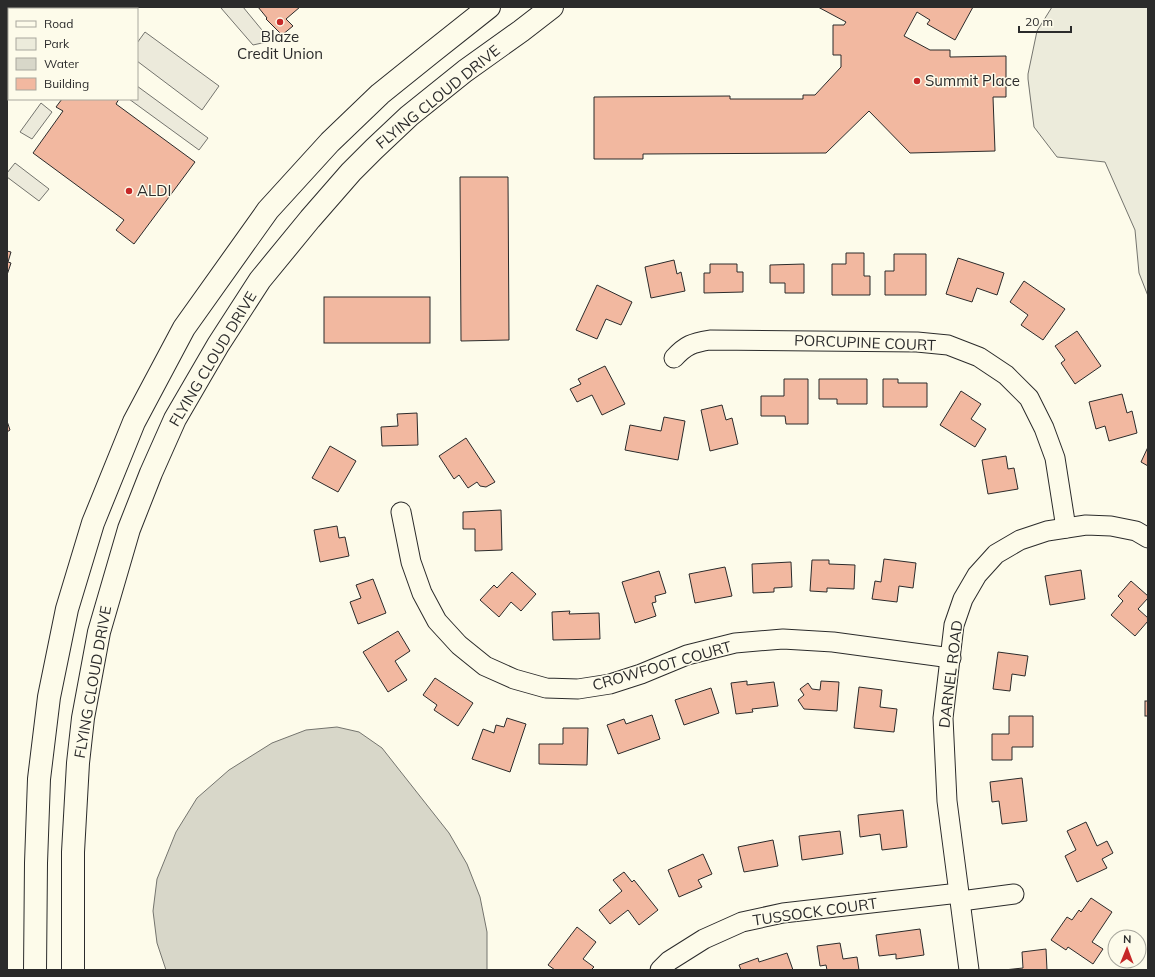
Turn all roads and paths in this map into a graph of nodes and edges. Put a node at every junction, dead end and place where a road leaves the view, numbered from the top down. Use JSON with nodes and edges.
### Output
{"nodes":[{"id":1,"x":489,"y":7,"type":"edge"},
{"id":2,"x":543,"y":10,"type":"edge"},
{"id":3,"x":674,"y":358,"type":"dead end"},
{"id":4,"x":401,"y":512,"type":"dead end"},
{"id":5,"x":1066,"y":528,"type":"junction"},
{"id":6,"x":1148,"y":538,"type":"edge"},
{"id":7,"x":951,"y":658,"type":"junction"},
{"id":8,"x":1014,"y":894,"type":"dead end"},
{"id":9,"x":960,"y":897,"type":"junction"},
{"id":10,"x":35,"y":970,"type":"edge"},
{"id":11,"x":73,"y":970,"type":"edge"},
{"id":12,"x":660,"y":970,"type":"edge"},
{"id":13,"x":969,"y":970,"type":"edge"}],
"edges":[{"from":1,"to":10,"type":"main road"},
{"from":2,"to":11,"type":"main road","name":"FLYING CLOUD DRIVE"},
{"from":3,"to":5,"type":"street","name":"PORCUPINE COURT"},
{"from":4,"to":7,"type":"street","name":"CROWFOOT COURT"},
{"from":5,"to":6,"type":"street","name":"DARNEL ROAD"},
{"from":5,"to":7,"type":"street","name":"DARNEL ROAD"},
{"from":7,"to":9,"type":"street","name":"DARNEL ROAD"},
{"from":8,"to":9,"type":"street"},
{"from":9,"to":12,"type":"street","name":"TUSSOCK COURT"},
{"from":9,"to":13,"type":"street","name":"DARNEL ROAD"}]}
